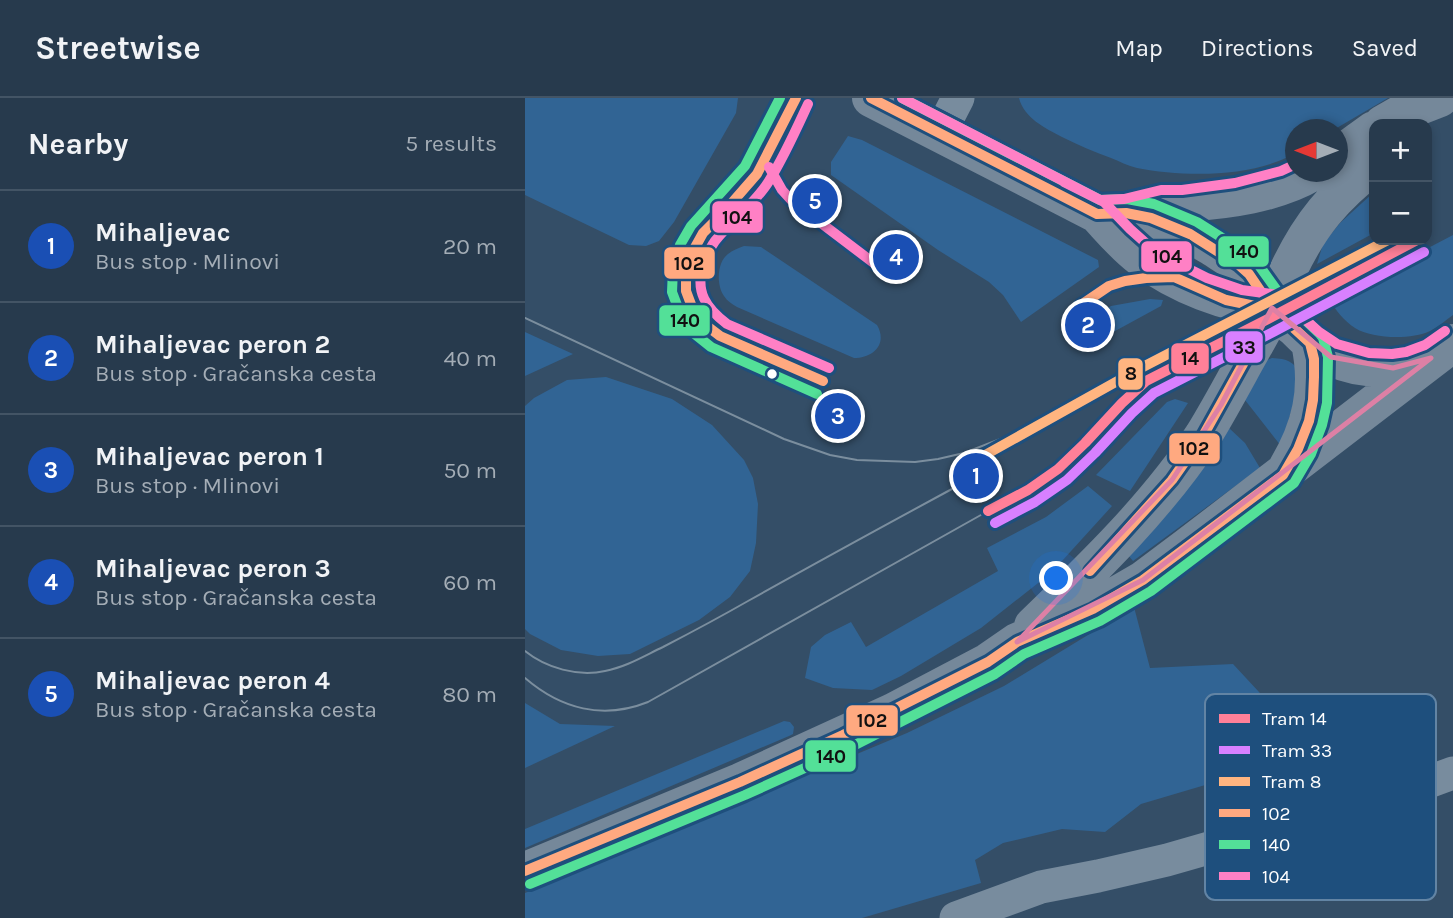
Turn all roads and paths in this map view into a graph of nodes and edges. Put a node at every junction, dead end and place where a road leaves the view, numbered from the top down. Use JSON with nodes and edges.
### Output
{"nodes":[{"id":1,"x":871,"y":98,"type":"edge"},
{"id":2,"x":958,"y":98,"type":"edge"},
{"id":3,"x":1440,"y":98,"type":"edge"},
{"id":4,"x":1453,"y":108,"type":"edge"},
{"id":5,"x":1392,"y":119,"type":"edge"},
{"id":6,"x":1432,"y":123,"type":"edge"},
{"id":7,"x":940,"y":133,"type":"junction"},
{"id":8,"x":1369,"y":134,"type":"edge"},
{"id":9,"x":1348,"y":149,"type":"edge"},
{"id":10,"x":1369,"y":169,"type":"edge"},
{"id":11,"x":1290,"y":182,"type":"edge"},
{"id":12,"x":1112,"y":214,"type":"junction"},
{"id":13,"x":1272,"y":308,"type":"junction"},
{"id":14,"x":1310,"y":343,"type":"junction"},
{"id":15,"x":1442,"y":350,"type":"edge"},
{"id":16,"x":1283,"y":475,"type":"junction"},
{"id":17,"x":1017,"y":642,"type":"junction"},
{"id":18,"x":1453,"y":773,"type":"edge"},
{"id":19,"x":1436,"y":779,"type":"edge"},
{"id":20,"x":1205,"y":849,"type":"edge"},
{"id":21,"x":525,"y":871,"type":"edge"},
{"id":22,"x":956,"y":918,"type":"edge"}],
"edges":[{"from":1,"to":7,"type":"main road"},
{"from":2,"to":7,"type":"street"},
{"from":3,"to":5,"type":"main road"},
{"from":4,"to":6,"type":"main road"},
{"from":7,"to":12,"type":"main road"},
{"from":8,"to":9,"type":"main road"},
{"from":10,"to":13,"type":"main road"},
{"from":11,"to":12,"type":"main road"},
{"from":12,"to":13,"type":"main road"},
{"from":13,"to":14,"type":"main road"},
{"from":13,"to":17,"type":"main road"},
{"from":14,"to":15,"type":"main road"},
{"from":14,"to":16,"type":"main road"},
{"from":15,"to":16,"type":"main road"},
{"from":16,"to":17,"type":"main road"},
{"from":17,"to":21,"type":"main road"},
{"from":18,"to":19,"type":"street"},
{"from":20,"to":22,"type":"street"}]}
